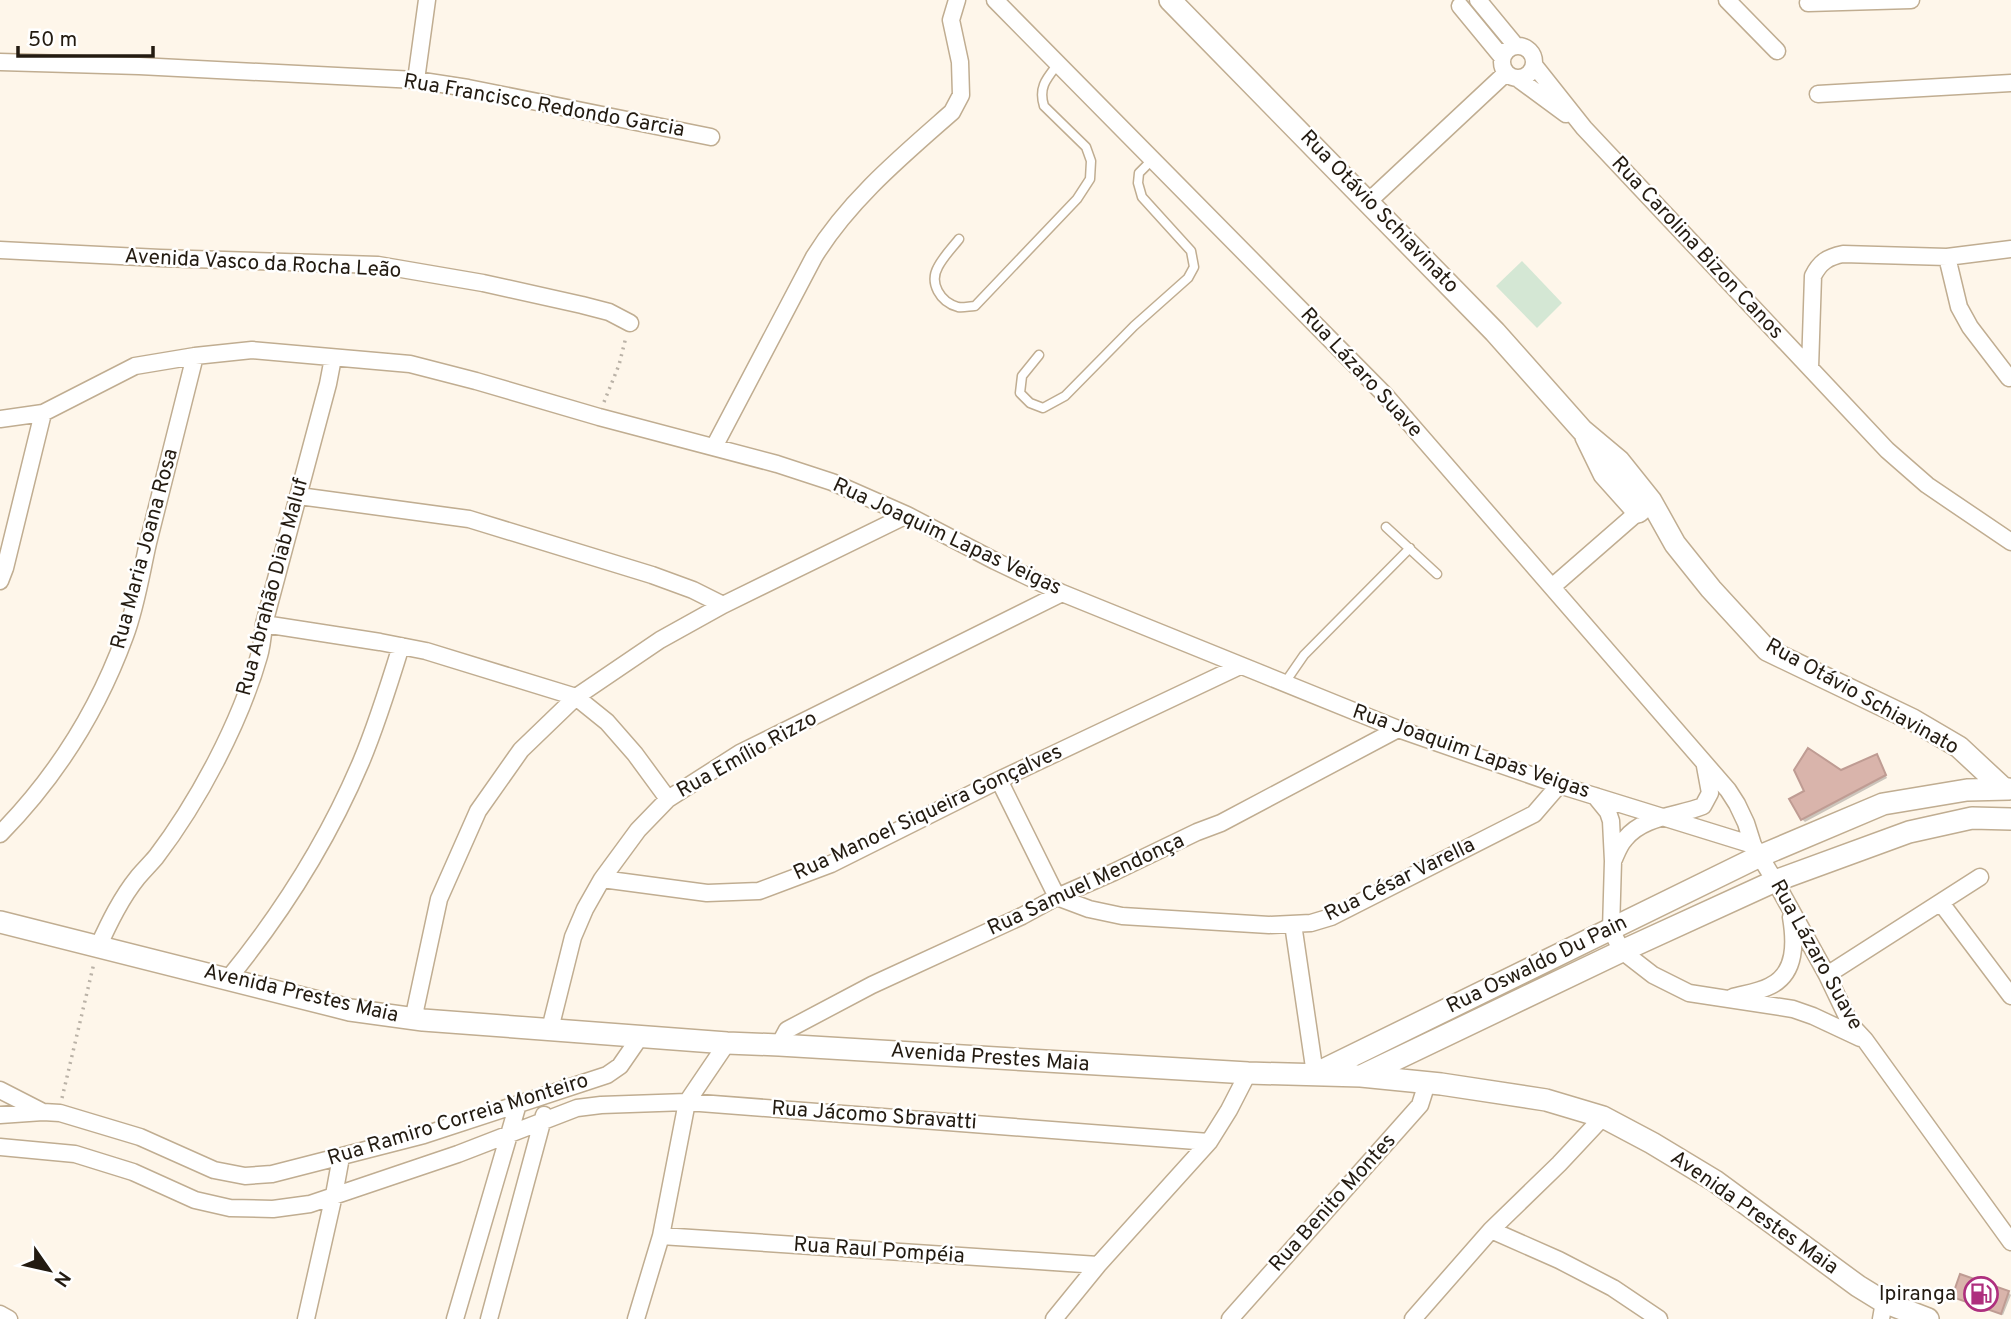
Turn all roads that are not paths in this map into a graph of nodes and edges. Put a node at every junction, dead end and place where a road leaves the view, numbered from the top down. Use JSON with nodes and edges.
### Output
{"nodes":[{"id":1,"x":427,"y":0,"type":"edge"},
{"id":2,"x":957,"y":0,"type":"edge"},
{"id":3,"x":995,"y":0,"type":"edge"},
{"id":4,"x":1170,"y":0,"type":"edge"},
{"id":5,"x":1727,"y":0,"type":"edge"},
{"id":6,"x":1911,"y":0,"type":"edge"},
{"id":7,"x":1466,"y":2,"type":"edge"},
{"id":8,"x":1808,"y":3,"type":"dead end"},
{"id":9,"x":1516,"y":46,"type":"junction"},
{"id":10,"x":1777,"y":51,"type":"dead end"},
{"id":11,"x":0,"y":62,"type":"edge"},
{"id":12,"x":1058,"y":64,"type":"junction"},
{"id":13,"x":1534,"y":65,"type":"junction"},
{"id":14,"x":1509,"y":70,"type":"junction"},
{"id":15,"x":416,"y":80,"type":"junction"},
{"id":16,"x":2011,"y":83,"type":"edge"},
{"id":17,"x":1818,"y":94,"type":"dead end"},
{"id":18,"x":1584,"y":128,"type":"junction"},
{"id":19,"x":711,"y":137,"type":"dead end"},
{"id":20,"x":1153,"y":159,"type":"junction"},
{"id":21,"x":1369,"y":201,"type":"junction"},
{"id":22,"x":959,"y":239,"type":"dead end"},
{"id":23,"x":2011,"y":249,"type":"edge"},
{"id":24,"x":0,"y":250,"type":"edge"},
{"id":25,"x":1947,"y":257,"type":"junction"},
{"id":26,"x":630,"y":323,"type":"road end"},
{"id":27,"x":1039,"y":355,"type":"dead end"},
{"id":28,"x":195,"y":356,"type":"junction"},
{"id":29,"x":333,"y":358,"type":"junction"},
{"id":30,"x":1810,"y":368,"type":"junction"},
{"id":31,"x":2010,"y":378,"type":"edge"},
{"id":32,"x":43,"y":413,"type":"junction"},
{"id":33,"x":0,"y":419,"type":"edge"},
{"id":34,"x":714,"y":447,"type":"junction"},
{"id":35,"x":299,"y":496,"type":"junction"},
{"id":36,"x":1645,"y":506,"type":"junction"},
{"id":37,"x":907,"y":516,"type":"junction"},
{"id":38,"x":1385,"y":527,"type":"dead end"},
{"id":39,"x":2011,"y":542,"type":"edge"},
{"id":40,"x":1410,"y":548,"type":"junction"},
{"id":41,"x":1437,"y":574,"type":"dead end"},
{"id":42,"x":0,"y":582,"type":"edge"},
{"id":43,"x":1552,"y":587,"type":"junction"},
{"id":44,"x":1062,"y":593,"type":"junction"},
{"id":45,"x":723,"y":605,"type":"junction"},
{"id":46,"x":264,"y":624,"type":"junction"},
{"id":47,"x":401,"y":646,"type":"junction"},
{"id":48,"x":1240,"y":666,"type":"junction"},
{"id":49,"x":1284,"y":684,"type":"junction"},
{"id":50,"x":576,"y":696,"type":"junction"},
{"id":51,"x":1398,"y":729,"type":"junction"},
{"id":52,"x":1705,"y":766,"type":"junction"},
{"id":53,"x":999,"y":780,"type":"junction"},
{"id":54,"x":1559,"y":785,"type":"junction"},
{"id":55,"x":2007,"y":789,"type":"edge"},
{"id":56,"x":1595,"y":796,"type":"junction"},
{"id":57,"x":668,"y":799,"type":"junction"},
{"id":58,"x":1662,"y":816,"type":"junction"},
{"id":59,"x":2011,"y":819,"type":"edge"},
{"id":60,"x":0,"y":834,"type":"edge"},
{"id":61,"x":1756,"y":851,"type":"junction"},
{"id":62,"x":1613,"y":861,"type":"junction"},
{"id":63,"x":1980,"y":877,"type":"dead end"},
{"id":64,"x":602,"y":879,"type":"junction"},
{"id":65,"x":1775,"y":881,"type":"junction"},
{"id":66,"x":1057,"y":897,"type":"junction"},
{"id":67,"x":1941,"y":903,"type":"junction"},
{"id":68,"x":1789,"y":907,"type":"junction"},
{"id":69,"x":0,"y":922,"type":"edge"},
{"id":70,"x":1293,"y":924,"type":"junction"},
{"id":71,"x":1611,"y":930,"type":"junction"},
{"id":72,"x":98,"y":947,"type":"junction"},
{"id":73,"x":1622,"y":951,"type":"junction"},
{"id":74,"x":2005,"y":974,"type":"edge"},
{"id":75,"x":1827,"y":975,"type":"junction"},
{"id":76,"x":228,"y":979,"type":"junction"},
{"id":77,"x":2011,"y":996,"type":"edge"},
{"id":78,"x":1727,"y":999,"type":"junction"},
{"id":79,"x":414,"y":1020,"type":"junction"},
{"id":80,"x":550,"y":1029,"type":"junction"},
{"id":81,"x":640,"y":1037,"type":"junction"},
{"id":82,"x":1865,"y":1040,"type":"junction"},
{"id":83,"x":727,"y":1043,"type":"junction"},
{"id":84,"x":779,"y":1045,"type":"junction"},
{"id":85,"x":1248,"y":1073,"type":"junction"},
{"id":86,"x":1315,"y":1074,"type":"junction"},
{"id":87,"x":1361,"y":1076,"type":"junction"},
{"id":88,"x":1427,"y":1083,"type":"junction"},
{"id":89,"x":0,"y":1090,"type":"edge"},
{"id":90,"x":551,"y":1093,"type":"junction"},
{"id":91,"x":687,"y":1102,"type":"junction"},
{"id":92,"x":518,"y":1104,"type":"junction"},
{"id":93,"x":43,"y":1112,"type":"junction"},
{"id":94,"x":0,"y":1115,"type":"edge"},
{"id":95,"x":1603,"y":1117,"type":"junction"},
{"id":96,"x":541,"y":1121,"type":"junction"},
{"id":97,"x":509,"y":1135,"type":"junction"},
{"id":98,"x":1209,"y":1142,"type":"junction"},
{"id":99,"x":0,"y":1147,"type":"edge"},
{"id":100,"x":341,"y":1157,"type":"junction"},
{"id":101,"x":334,"y":1195,"type":"junction"},
{"id":102,"x":1491,"y":1230,"type":"junction"},
{"id":103,"x":661,"y":1236,"type":"junction"},
{"id":104,"x":2011,"y":1242,"type":"edge"},
{"id":105,"x":1098,"y":1265,"type":"junction"},
{"id":106,"x":1883,"y":1311,"type":"edge"},
{"id":107,"x":0,"y":1314,"type":"edge"},
{"id":108,"x":9,"y":1319,"type":"edge"},
{"id":109,"x":306,"y":1319,"type":"edge"},
{"id":110,"x":455,"y":1319,"type":"edge"},
{"id":111,"x":489,"y":1319,"type":"edge"},
{"id":112,"x":636,"y":1319,"type":"edge"},
{"id":113,"x":1054,"y":1319,"type":"edge"},
{"id":114,"x":1230,"y":1319,"type":"edge"},
{"id":115,"x":1413,"y":1319,"type":"edge"},
{"id":116,"x":1659,"y":1319,"type":"edge"},
{"id":117,"x":1928,"y":1319,"type":"edge"}],
"edges":[{"from":1,"to":15,"type":"street"},
{"from":2,"to":34,"type":"street"},
{"from":3,"to":12,"type":"street","name":"Rua Lázaro Suave"},
{"from":4,"to":21,"type":"main road","name":"Rua Otávio Schiavinato"},
{"from":5,"to":10,"type":"street"},
{"from":6,"to":8,"type":"street"},
{"from":7,"to":9,"type":"street","name":"Rua Carolina Bizon Canos"},
{"from":7,"to":14,"type":"street","name":"Rua Carolina Bizon Canos"},
{"from":9,"to":13,"type":"street"},
{"from":9,"to":14,"type":"street"},
{"from":11,"to":15,"type":"street","name":"Rua Francisco Redondo Garcia"},
{"from":12,"to":20,"type":"street","name":"Rua Lázaro Suave"},
{"from":12,"to":22,"type":"lane"},
{"from":13,"to":14,"type":"street"},
{"from":13,"to":18,"type":"street","name":"Rua Carolina Bizon Canos"},
{"from":14,"to":18,"type":"street","name":"Rua Carolina Bizon Canos"},
{"from":14,"to":21,"type":"street"},
{"from":15,"to":19,"type":"street","name":"Rua Francisco Redondo Garcia"},
{"from":16,"to":17,"type":"street"},
{"from":18,"to":30,"type":"street","name":"Rua Carolina Bizon Canos"},
{"from":20,"to":27,"type":"lane"},
{"from":20,"to":43,"type":"street","name":"Rua Lázaro Suave"},
{"from":21,"to":36,"type":"main road","name":"Rua Otávio Schiavinato"},
{"from":23,"to":25,"type":"street"},
{"from":24,"to":26,"type":"street","name":"Avenida Vasco da Rocha Leão"},
{"from":25,"to":30,"type":"street"},
{"from":25,"to":31,"type":"street"},
{"from":28,"to":29,"type":"street","name":"Rua Joaquim Lapas Veigas"},
{"from":28,"to":32,"type":"street","name":"Rua Joaquim Lapas Veigas"},
{"from":28,"to":60,"type":"street","name":"Rua Maria Joana Rosa"},
{"from":29,"to":34,"type":"street","name":"Rua Joaquim Lapas Veigas"},
{"from":29,"to":35,"type":"street","name":"Rua Abrahão Diab Maluf"},
{"from":30,"to":39,"type":"street","name":"Rua Carolina Bizon Canos"},
{"from":32,"to":33,"type":"street","name":"Rua Joaquim Lapas Veigas"},
{"from":32,"to":42,"type":"street"},
{"from":34,"to":37,"type":"street","name":"Rua Joaquim Lapas Veigas"},
{"from":35,"to":45,"type":"street"},
{"from":35,"to":46,"type":"street","name":"Rua Abrahão Diab Maluf"},
{"from":36,"to":43,"type":"street"},
{"from":36,"to":55,"type":"main road","name":"Rua Otávio Schiavinato"},
{"from":37,"to":44,"type":"street","name":"Rua Joaquim Lapas Veigas"},
{"from":37,"to":45,"type":"street"},
{"from":38,"to":40,"type":"lane"},
{"from":40,"to":41,"type":"lane"},
{"from":40,"to":49,"type":"lane"},
{"from":43,"to":52,"type":"street","name":"Rua Lázaro Suave"},
{"from":44,"to":48,"type":"street","name":"Rua Joaquim Lapas Veigas"},
{"from":44,"to":57,"type":"street","name":"Rua Emílio Rizzo"},
{"from":45,"to":50,"type":"street"},
{"from":46,"to":47,"type":"street"},
{"from":46,"to":72,"type":"street","name":"Rua Abrahão Diab Maluf"},
{"from":47,"to":50,"type":"street"},
{"from":47,"to":76,"type":"street"},
{"from":48,"to":49,"type":"street","name":"Rua Joaquim Lapas Veigas"},
{"from":48,"to":53,"type":"street","name":"Rua Manoel Siqueira Gonçalves"},
{"from":49,"to":51,"type":"street","name":"Rua Joaquim Lapas Veigas"},
{"from":50,"to":57,"type":"street"},
{"from":50,"to":79,"type":"street"},
{"from":51,"to":54,"type":"street","name":"Rua Joaquim Lapas Veigas"},
{"from":51,"to":66,"type":"street","name":"Rua Samuel Mendonça"},
{"from":52,"to":58,"type":"street"},
{"from":52,"to":61,"type":"street","name":"Rua Lázaro Suave"},
{"from":53,"to":64,"type":"street","name":"Rua Manoel Siqueira Gonçalves"},
{"from":53,"to":66,"type":"street"},
{"from":54,"to":56,"type":"street","name":"Rua Joaquim Lapas Veigas"},
{"from":54,"to":70,"type":"street","name":"Rua César Varella"},
{"from":55,"to":61,"type":"main road","name":"Rua Oswaldo Du Pain"},
{"from":56,"to":58,"type":"street","name":"Rua Joaquim Lapas Veigas"},
{"from":56,"to":62,"type":"street"},
{"from":57,"to":64,"type":"street","name":"Rua Emílio Rizzo"},
{"from":58,"to":61,"type":"street","name":"Rua Joaquim Lapas Veigas"},
{"from":58,"to":62,"type":"street"},
{"from":59,"to":65,"type":"main road","name":"Rua Oswaldo Du Pain"},
{"from":61,"to":65,"type":"street","name":"Rua Lázaro Suave"},
{"from":61,"to":71,"type":"main road","name":"Rua Oswaldo Du Pain"},
{"from":62,"to":71,"type":"street"},
{"from":63,"to":67,"type":"street"},
{"from":64,"to":80,"type":"street","name":"Rua Emílio Rizzo"},
{"from":65,"to":68,"type":"street","name":"Rua Lázaro Suave"},
{"from":65,"to":73,"type":"main road","name":"Rua Oswaldo Du Pain"},
{"from":66,"to":70,"type":"street","name":"Rua César Varella"},
{"from":66,"to":84,"type":"street","name":"Rua Samuel Mendonça"},
{"from":67,"to":74,"type":"street"},
{"from":67,"to":75,"type":"street"},
{"from":68,"to":75,"type":"street","name":"Rua Lázaro Suave"},
{"from":68,"to":78,"type":"street"},
{"from":69,"to":72,"type":"main road","name":"Avenida Prestes Maia"},
{"from":70,"to":86,"type":"street"},
{"from":71,"to":73,"type":"street"},
{"from":71,"to":86,"type":"main road","name":"Rua Oswaldo Du Pain"},
{"from":72,"to":76,"type":"main road","name":"Avenida Prestes Maia"},
{"from":73,"to":78,"type":"street"},
{"from":73,"to":87,"type":"main road","name":"Rua Oswaldo Du Pain"},
{"from":74,"to":77,"type":"street"},
{"from":75,"to":82,"type":"street","name":"Rua Lázaro Suave"},
{"from":76,"to":79,"type":"main road","name":"Avenida Prestes Maia"},
{"from":78,"to":82,"type":"street"},
{"from":79,"to":80,"type":"main road","name":"Avenida Prestes Maia"},
{"from":80,"to":81,"type":"main road","name":"Avenida Prestes Maia"},
{"from":81,"to":83,"type":"main road","name":"Avenida Prestes Maia"},
{"from":81,"to":90,"type":"street","name":"Rua Ramiro Correia Monteiro"},
{"from":82,"to":104,"type":"street","name":"Rua Lázaro Suave"},
{"from":83,"to":84,"type":"main road","name":"Avenida Prestes Maia"},
{"from":83,"to":91,"type":"street"},
{"from":84,"to":85,"type":"main road","name":"Avenida Prestes Maia"},
{"from":85,"to":86,"type":"main road","name":"Avenida Prestes Maia"},
{"from":85,"to":98,"type":"street"},
{"from":86,"to":87,"type":"main road","name":"Avenida Prestes Maia"},
{"from":87,"to":88,"type":"main road","name":"Avenida Prestes Maia"},
{"from":88,"to":95,"type":"main road","name":"Avenida Prestes Maia"},
{"from":88,"to":114,"type":"street","name":"Rua Benito Montes"},
{"from":89,"to":93,"type":"street"},
{"from":90,"to":92,"type":"street","name":"Rua Ramiro Correia Monteiro"},
{"from":90,"to":96,"type":"street"},
{"from":91,"to":96,"type":"street","name":"Rua Jácomo Sbravatti"},
{"from":91,"to":98,"type":"street","name":"Rua Jácomo Sbravatti"},
{"from":91,"to":103,"type":"street"},
{"from":92,"to":97,"type":"street"},
{"from":92,"to":100,"type":"street","name":"Rua Ramiro Correia Monteiro"},
{"from":93,"to":94,"type":"street","name":"Rua Ramiro Correia Monteiro"},
{"from":93,"to":100,"type":"street","name":"Rua Ramiro Correia Monteiro"},
{"from":95,"to":102,"type":"street"},
{"from":95,"to":106,"type":"main road","name":"Avenida Prestes Maia"},
{"from":96,"to":97,"type":"street","name":"Rua Jácomo Sbravatti"},
{"from":96,"to":111,"type":"street"},
{"from":97,"to":101,"type":"street","name":"Rua Jácomo Sbravatti"},
{"from":97,"to":110,"type":"street"},
{"from":98,"to":105,"type":"street"},
{"from":99,"to":101,"type":"street","name":"Rua Jácomo Sbravatti"},
{"from":100,"to":101,"type":"street"},
{"from":101,"to":109,"type":"street"},
{"from":102,"to":115,"type":"street"},
{"from":102,"to":116,"type":"street"},
{"from":103,"to":105,"type":"street","name":"Rua Raul Pompéia"},
{"from":103,"to":112,"type":"street"},
{"from":105,"to":113,"type":"street"},
{"from":106,"to":117,"type":"main road","name":"Avenida Prestes Maia"},
{"from":107,"to":108,"type":"street"}]}
